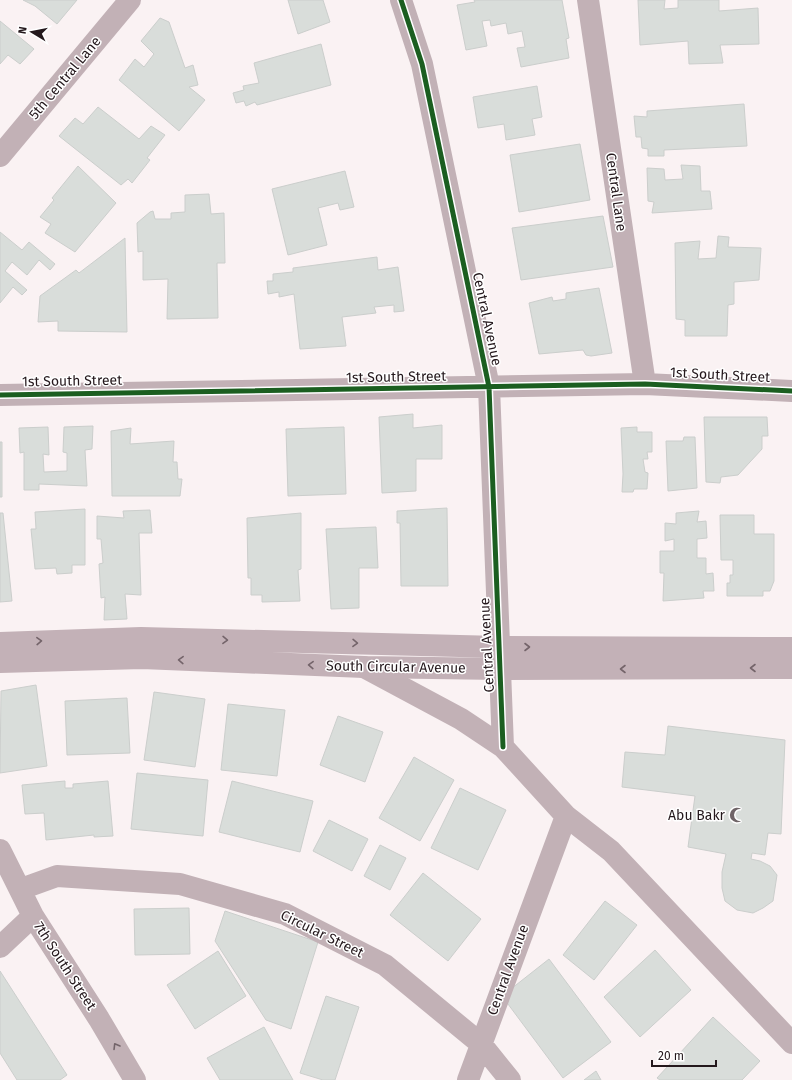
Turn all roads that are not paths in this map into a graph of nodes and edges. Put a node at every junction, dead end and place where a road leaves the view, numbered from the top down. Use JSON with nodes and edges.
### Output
{"nodes":[{"id":1,"x":130,"y":0,"type":"edge"},
{"id":2,"x":400,"y":0,"type":"edge"},
{"id":3,"x":588,"y":0,"type":"edge"},
{"id":4,"x":0,"y":156,"type":"edge"},
{"id":5,"x":644,"y":384,"type":"junction"},
{"id":6,"x":489,"y":387,"type":"junction"},
{"id":7,"x":792,"y":391,"type":"edge"},
{"id":8,"x":0,"y":395,"type":"edge"},
{"id":9,"x":0,"y":643,"type":"edge"},
{"id":10,"x":499,"y":646,"type":"junction"},
{"id":11,"x":792,"y":648,"type":"edge"},
{"id":12,"x":0,"y":662,"type":"edge"},
{"id":13,"x":364,"y":667,"type":"junction"},
{"id":14,"x":792,"y":668,"type":"edge"},
{"id":15,"x":500,"y":669,"type":"junction"},
{"id":16,"x":503,"y":746,"type":"junction"},
{"id":17,"x":566,"y":816,"type":"junction"},
{"id":18,"x":0,"y":850,"type":"edge"},
{"id":19,"x":21,"y":889,"type":"junction"},
{"id":20,"x":33,"y":916,"type":"junction"},
{"id":21,"x":0,"y":947,"type":"edge"},
{"id":22,"x":792,"y":1043,"type":"edge"},
{"id":23,"x":481,"y":1044,"type":"junction"},
{"id":24,"x":136,"y":1080,"type":"edge"},
{"id":25,"x":468,"y":1080,"type":"edge"},
{"id":26,"x":510,"y":1080,"type":"edge"}],
"edges":[{"from":1,"to":4,"type":"street","name":"5th Central Lane"},
{"from":2,"to":6,"type":"street","name":"Central Avenue"},
{"from":3,"to":5,"type":"street","name":"Central Lane"},
{"from":5,"to":6,"type":"street","name":"1st South Street"},
{"from":5,"to":7,"type":"street","name":"1st South Street"},
{"from":6,"to":8,"type":"street","name":"1st South Street"},
{"from":6,"to":10,"type":"street","name":"Central Avenue"},
{"from":9,"to":10,"type":"main road","name":"South Circular Avenue","one_way":true},
{"from":10,"to":11,"type":"main road","name":"South Circular Avenue","one_way":true},
{"from":10,"to":15,"type":"street","name":"Central Avenue"},
{"from":13,"to":12,"type":"main road","name":"South Circular Avenue","one_way":true},
{"from":13,"to":15,"type":"main road","name":"South Circular Avenue"},
{"from":13,"to":16,"type":"street"},
{"from":14,"to":15,"type":"main road","name":"South Circular Avenue","one_way":true},
{"from":15,"to":16,"type":"street","name":"Central Avenue"},
{"from":16,"to":17,"type":"street"},
{"from":17,"to":22,"type":"street"},
{"from":17,"to":23,"type":"street","name":"Central Avenue"},
{"from":18,"to":19,"type":"street","name":"7th South Street"},
{"from":19,"to":20,"type":"street","name":"7th South Street"},
{"from":19,"to":23,"type":"street","name":"Circular Street"},
{"from":20,"to":21,"type":"street"},
{"from":24,"to":20,"type":"street","name":"7th South Street","one_way":true},
{"from":23,"to":25,"type":"street","name":"Central Avenue"},
{"from":23,"to":26,"type":"street","name":"Circular Street"}]}
